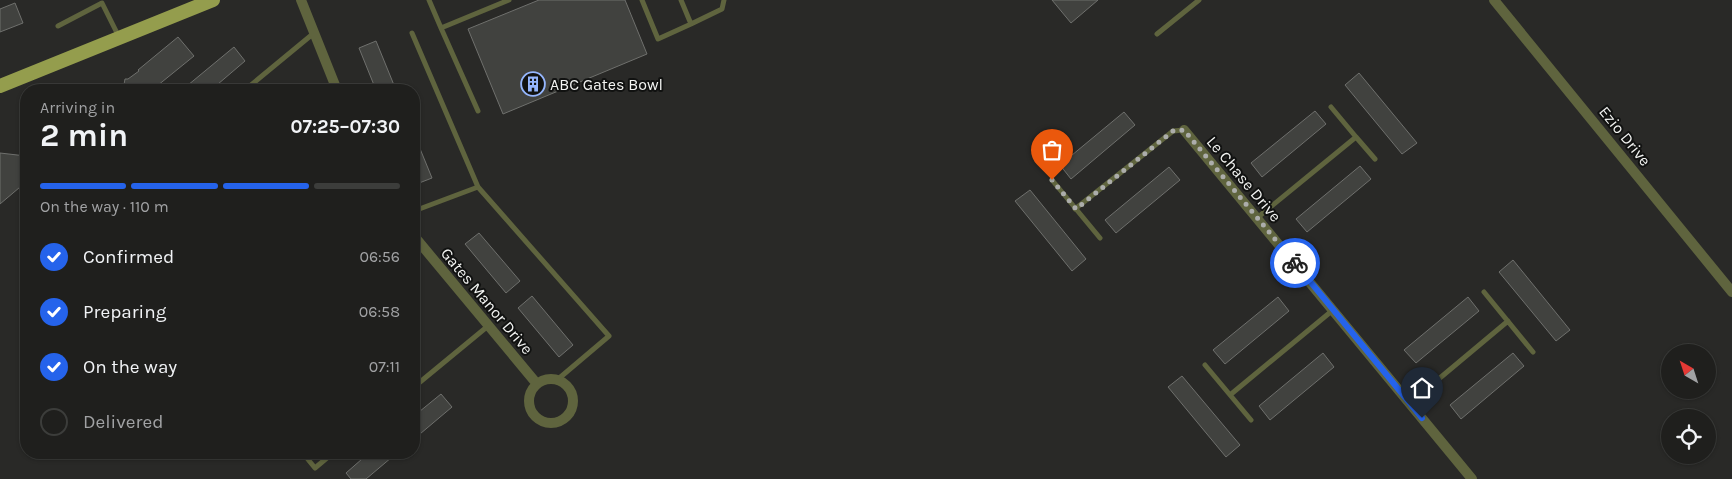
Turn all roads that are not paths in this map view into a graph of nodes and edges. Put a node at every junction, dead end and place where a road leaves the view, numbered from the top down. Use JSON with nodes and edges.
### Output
{"nodes":[{"id":1,"x":213,"y":0,"type":"edge"},
{"id":2,"x":301,"y":0,"type":"edge"},
{"id":3,"x":429,"y":0,"type":"edge"},
{"id":4,"x":509,"y":0,"type":"edge"},
{"id":5,"x":642,"y":0,"type":"edge"},
{"id":6,"x":681,"y":0,"type":"edge"},
{"id":7,"x":724,"y":0,"type":"edge"},
{"id":8,"x":1199,"y":0,"type":"edge"},
{"id":9,"x":1494,"y":0,"type":"edge"},
{"id":10,"x":691,"y":24,"type":"junction"},
{"id":11,"x":58,"y":26,"type":"dead end"},
{"id":12,"x":441,"y":28,"type":"junction"},
{"id":13,"x":314,"y":33,"type":"junction"},
{"id":14,"x":412,"y":33,"type":"dead end"},
{"id":15,"x":1157,"y":34,"type":"dead end"},
{"id":16,"x":119,"y":37,"type":"junction"},
{"id":17,"x":252,"y":84,"type":"edge"},
{"id":18,"x":335,"y":84,"type":"edge"},
{"id":19,"x":0,"y":86,"type":"edge"},
{"id":20,"x":1331,"y":108,"type":"dead end"},
{"id":21,"x":478,"y":112,"type":"dead end"},
{"id":22,"x":1184,"y":130,"type":"joint"},
{"id":23,"x":1356,"y":137,"type":"junction"},
{"id":24,"x":1375,"y":159,"type":"dead end"},
{"id":25,"x":1052,"y":180,"type":"dead end"},
{"id":26,"x":478,"y":187,"type":"junction"},
{"id":27,"x":420,"y":209,"type":"edge"},
{"id":28,"x":1076,"y":209,"type":"junction"},
{"id":29,"x":1257,"y":218,"type":"junction"},
{"id":30,"x":1100,"y":238,"type":"dead end"},
{"id":31,"x":420,"y":245,"type":"edge"},
{"id":32,"x":1484,"y":292,"type":"dead end"},
{"id":33,"x":1732,"y":292,"type":"edge"},
{"id":34,"x":1333,"y":310,"type":"junction"},
{"id":35,"x":1508,"y":321,"type":"junction"},
{"id":36,"x":488,"y":326,"type":"junction"},
{"id":37,"x":1533,"y":352,"type":"dead end"},
{"id":38,"x":1205,"y":365,"type":"dead end"},
{"id":39,"x":557,"y":380,"type":"junction"},
{"id":40,"x":420,"y":382,"type":"edge"},
{"id":41,"x":537,"y":384,"type":"junction"},
{"id":42,"x":1230,"y":395,"type":"junction"},
{"id":43,"x":1410,"y":403,"type":"junction"},
{"id":44,"x":1251,"y":420,"type":"dead end"},
{"id":45,"x":308,"y":459,"type":"edge"},
{"id":46,"x":326,"y":459,"type":"edge"},
{"id":47,"x":1472,"y":479,"type":"edge"}],
"edges":[{"from":1,"to":16,"type":"main road"},
{"from":2,"to":13,"type":"street"},
{"from":3,"to":12,"type":"lane"},
{"from":4,"to":12,"type":"lane"},
{"from":5,"to":10,"type":"lane"},
{"from":6,"to":10,"type":"lane"},
{"from":7,"to":10,"type":"lane"},
{"from":8,"to":15,"type":"lane"},
{"from":9,"to":33,"type":"street","name":"Ezio Drive"},
{"from":11,"to":16,"type":"lane"},
{"from":12,"to":21,"type":"lane"},
{"from":13,"to":17,"type":"lane"},
{"from":13,"to":18,"type":"street"},
{"from":14,"to":26,"type":"lane"},
{"from":16,"to":19,"type":"main road"},
{"from":20,"to":23,"type":"lane"},
{"from":22,"to":28,"type":"lane"},
{"from":22,"to":29,"type":"street","name":"Le Chase Drive"},
{"from":23,"to":24,"type":"lane"},
{"from":23,"to":29,"type":"lane"},
{"from":25,"to":28,"type":"lane"},
{"from":26,"to":27,"type":"lane"},
{"from":26,"to":39,"type":"lane"},
{"from":28,"to":30,"type":"lane"},
{"from":29,"to":34,"type":"street","name":"Le Chase Drive"},
{"from":31,"to":36,"type":"street","name":"Gates Manor Drive"},
{"from":32,"to":35,"type":"lane"},
{"from":34,"to":42,"type":"lane"},
{"from":34,"to":43,"type":"street","name":"Le Chase Drive"},
{"from":35,"to":37,"type":"lane"},
{"from":35,"to":43,"type":"lane"},
{"from":36,"to":40,"type":"lane"},
{"from":36,"to":41,"type":"street","name":"Gates Manor Drive"},
{"from":38,"to":42,"type":"lane"},
{"from":39,"to":41,"type":"street"},
{"from":39,"to":41,"type":"street"},
{"from":42,"to":44,"type":"lane"},
{"from":43,"to":47,"type":"street","name":"Le Chase Drive"},
{"from":45,"to":46,"type":"lane"}]}
